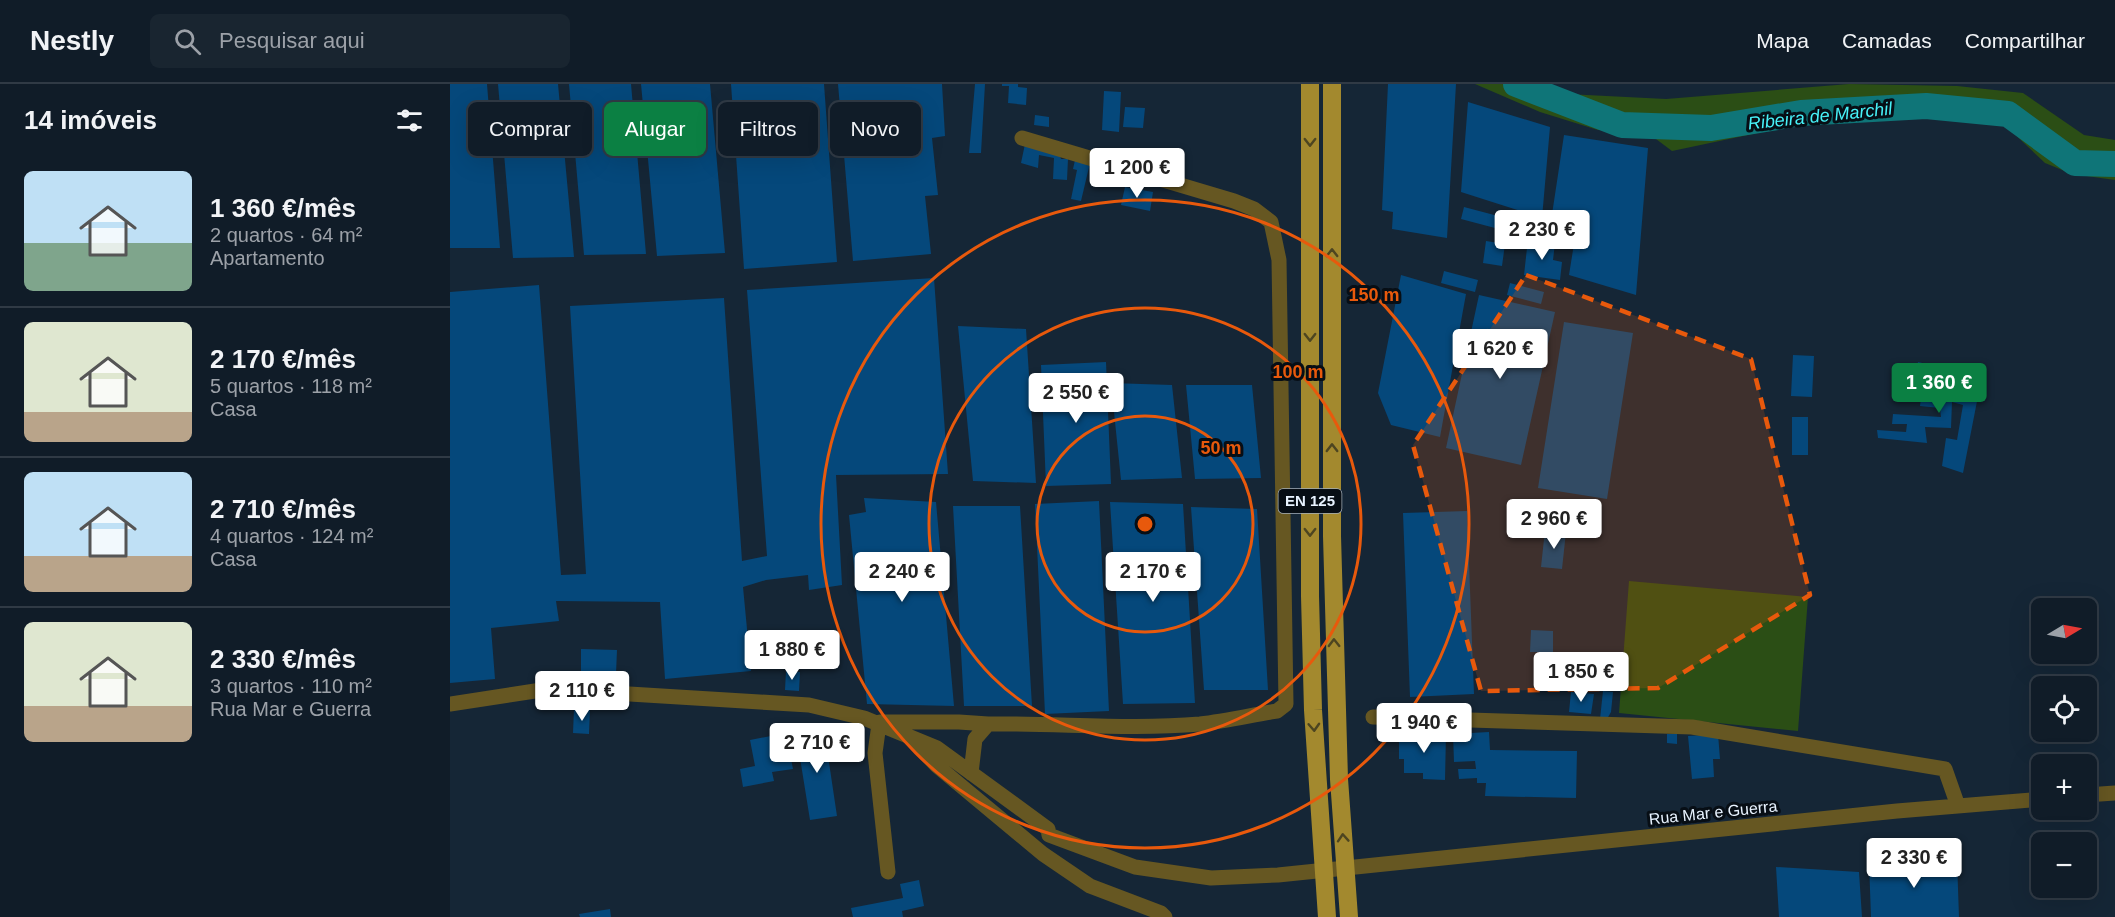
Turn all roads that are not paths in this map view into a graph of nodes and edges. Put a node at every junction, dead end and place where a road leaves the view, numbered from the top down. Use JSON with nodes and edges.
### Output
{"nodes":[{"id":1,"x":1310,"y":84,"type":"edge"},
{"id":2,"x":1332,"y":84,"type":"edge"},
{"id":3,"x":1022,"y":138,"type":"dead end"},
{"id":4,"x":450,"y":704,"type":"edge"},
{"id":5,"x":1373,"y":717,"type":"dead end"},
{"id":6,"x":876,"y":723,"type":"junction"},
{"id":7,"x":988,"y":724,"type":"junction"},
{"id":8,"x":910,"y":737,"type":"junction"},
{"id":9,"x":971,"y":773,"type":"junction"},
{"id":10,"x":2115,"y":793,"type":"edge"},
{"id":11,"x":2097,"y":794,"type":"edge"},
{"id":12,"x":2031,"y":800,"type":"edge"},
{"id":13,"x":1958,"y":806,"type":"junction"},
{"id":14,"x":888,"y":872,"type":"dead end"},
{"id":15,"x":1165,"y":917,"type":"edge"},
{"id":16,"x":1327,"y":917,"type":"edge"},
{"id":17,"x":1349,"y":917,"type":"edge"}],
"edges":[{"from":1,"to":16,"type":"main road","number":"EN 125","one_way":true},
{"from":17,"to":2,"type":"main road","number":"EN 125","one_way":true},
{"from":3,"to":7,"type":"street"},
{"from":4,"to":6,"type":"street"},
{"from":5,"to":13,"type":"street"},
{"from":6,"to":7,"type":"street"},
{"from":6,"to":8,"type":"street","name":"Rua Mar e Guerra"},
{"from":6,"to":14,"type":"street"},
{"from":7,"to":9,"type":"street"},
{"from":8,"to":9,"type":"street","name":"Rua Mar e Guerra"},
{"from":8,"to":15,"type":"street"},
{"from":9,"to":13,"type":"street","name":"Rua Mar e Guerra"},
{"from":10,"to":11,"type":"street"},
{"from":12,"to":13,"type":"street","name":"Rua Mar e Guerra"}]}
